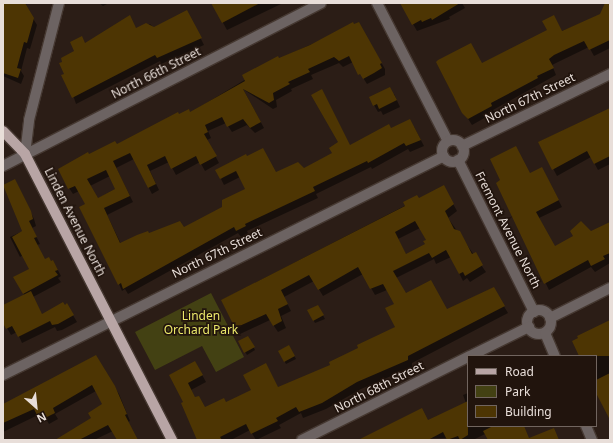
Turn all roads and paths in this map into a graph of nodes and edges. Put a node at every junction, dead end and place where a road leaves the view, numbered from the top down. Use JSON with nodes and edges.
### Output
{"nodes":[{"id":1,"x":60,"y":3,"type":"edge"},
{"id":2,"x":320,"y":3,"type":"edge"},
{"id":3,"x":377,"y":3,"type":"edge"},
{"id":4,"x":610,"y":74,"type":"edge"},
{"id":5,"x":3,"y":122,"type":"edge"},
{"id":6,"x":4,"y":132,"type":"edge"},
{"id":7,"x":448,"y":141,"type":"junction"},
{"id":8,"x":462,"y":146,"type":"junction"},
{"id":9,"x":25,"y":154,"type":"junction"},
{"id":10,"x":444,"y":156,"type":"junction"},
{"id":11,"x":458,"y":160,"type":"junction"},
{"id":12,"x":3,"y":166,"type":"edge"},
{"id":13,"x":610,"y":288,"type":"edge"},
{"id":14,"x":534,"y":312,"type":"junction"},
{"id":15,"x":550,"y":318,"type":"junction"},
{"id":16,"x":111,"y":320,"type":"junction"},
{"id":17,"x":529,"y":327,"type":"junction"},
{"id":18,"x":545,"y":332,"type":"junction"},
{"id":19,"x":473,"y":355,"type":"edge"},
{"id":20,"x":555,"y":355,"type":"edge"},
{"id":21,"x":467,"y":358,"type":"edge"},
{"id":22,"x":3,"y":375,"type":"edge"},
{"id":23,"x":586,"y":427,"type":"edge"},
{"id":24,"x":172,"y":440,"type":"edge"},
{"id":25,"x":302,"y":440,"type":"edge"},
{"id":26,"x":592,"y":440,"type":"edge"}],
"edges":[{"from":1,"to":9,"type":"street"},
{"from":2,"to":9,"type":"street","name":"North 66th Street"},
{"from":3,"to":7,"type":"street"},
{"from":4,"to":8,"type":"street","name":"North 67th Street"},
{"from":5,"to":6,"type":"main road"},
{"from":6,"to":9,"type":"main road","name":"Linden Avenue North"},
{"from":7,"to":8,"type":"street"},
{"from":7,"to":10,"type":"street"},
{"from":8,"to":11,"type":"street"},
{"from":9,"to":12,"type":"street","name":"North 66th Street"},
{"from":9,"to":16,"type":"main road","name":"Linden Avenue North"},
{"from":10,"to":11,"type":"street"},
{"from":10,"to":16,"type":"street","name":"North 67th Street"},
{"from":11,"to":14,"type":"street","name":"Fremont Avenue North"},
{"from":13,"to":15,"type":"street"},
{"from":14,"to":15,"type":"street"},
{"from":14,"to":17,"type":"street"},
{"from":15,"to":18,"type":"street"},
{"from":16,"to":22,"type":"street","name":"North 67th Street"},
{"from":16,"to":24,"type":"main road","name":"Linden Avenue North"},
{"from":17,"to":18,"type":"street"},
{"from":17,"to":19,"type":"street","name":"North 68th Street"},
{"from":18,"to":20,"type":"street"},
{"from":21,"to":25,"type":"street","name":"North 68th Street"},
{"from":23,"to":26,"type":"street"}]}
